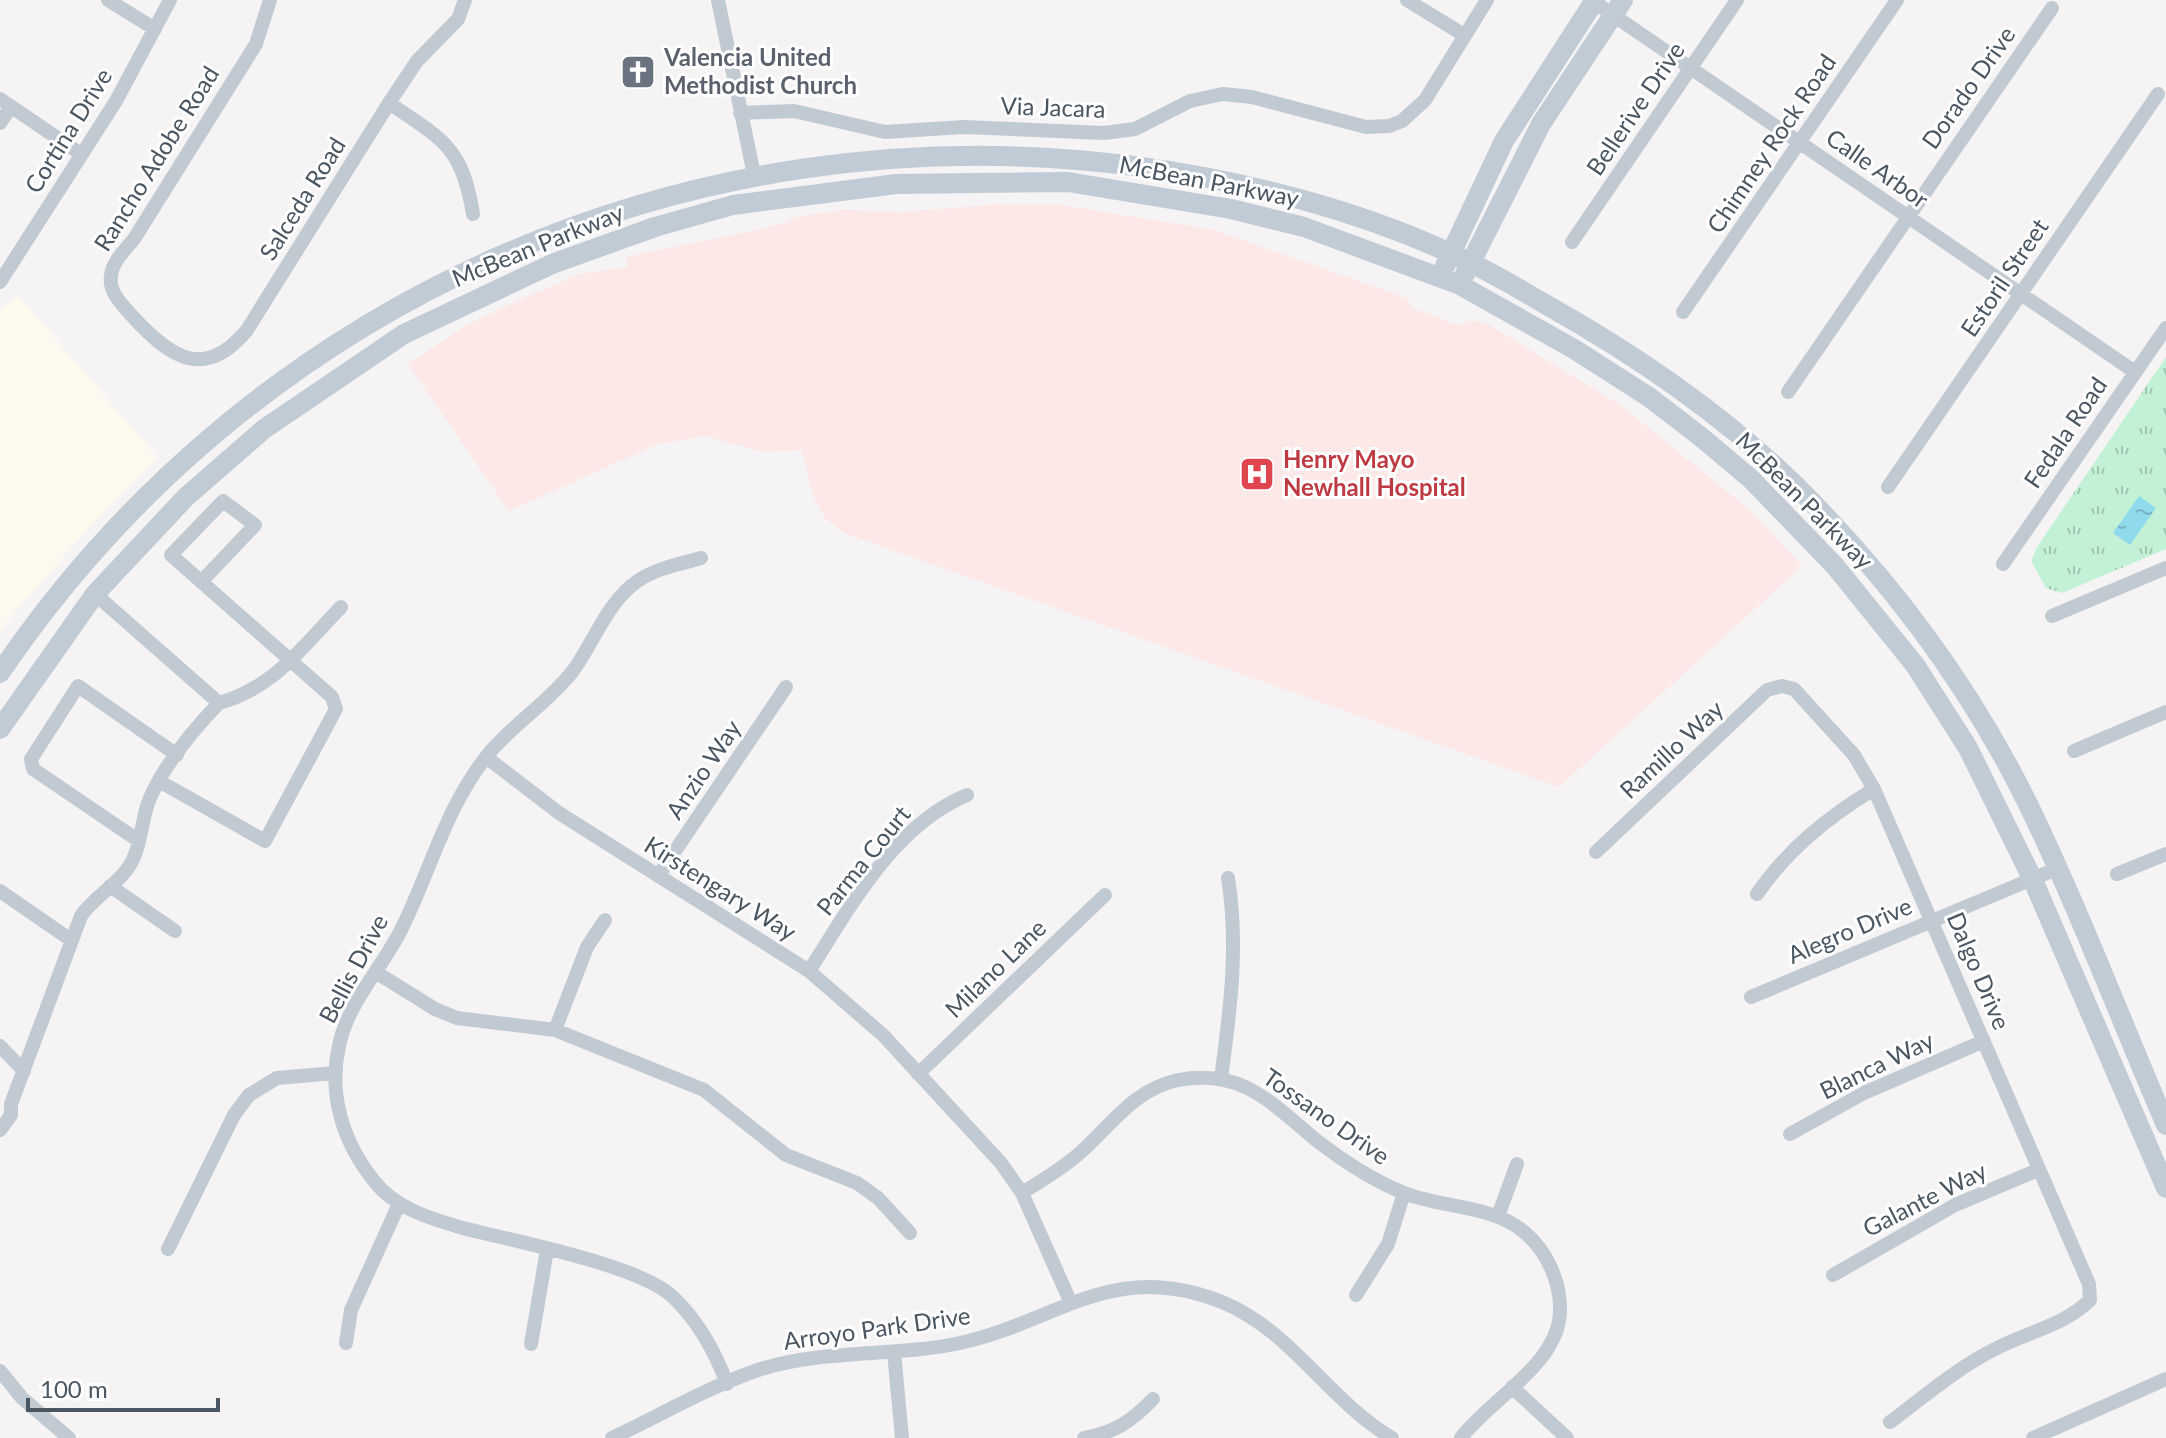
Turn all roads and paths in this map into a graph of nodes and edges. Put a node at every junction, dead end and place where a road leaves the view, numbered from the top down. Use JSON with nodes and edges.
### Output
{"nodes":[{"id":1,"x":108,"y":0,"type":"edge"},
{"id":2,"x":170,"y":0,"type":"edge"},
{"id":3,"x":270,"y":0,"type":"edge"},
{"id":4,"x":465,"y":0,"type":"edge"},
{"id":5,"x":718,"y":0,"type":"edge"},
{"id":6,"x":1407,"y":0,"type":"edge"},
{"id":7,"x":1487,"y":0,"type":"edge"},
{"id":8,"x":1737,"y":0,"type":"edge"},
{"id":9,"x":1897,"y":0,"type":"edge"},
{"id":10,"x":1595,"y":1,"type":"edge"},
{"id":11,"x":1618,"y":8,"type":"edge"},
{"id":12,"x":2052,"y":8,"type":"dead end"},
{"id":13,"x":155,"y":29,"type":"junction"},
{"id":14,"x":1464,"y":35,"type":"junction"},
{"id":15,"x":1691,"y":68,"type":"junction"},
{"id":16,"x":2158,"y":94,"type":"dead end"},
{"id":17,"x":389,"y":103,"type":"junction"},
{"id":18,"x":5,"y":104,"type":"edge"},
{"id":19,"x":740,"y":113,"type":"junction"},
{"id":20,"x":0,"y":123,"type":"edge"},
{"id":21,"x":1800,"y":142,"type":"junction"},
{"id":22,"x":81,"y":154,"type":"junction"},
{"id":23,"x":754,"y":175,"type":"junction"},
{"id":24,"x":473,"y":214,"type":"dead end"},
{"id":25,"x":1907,"y":216,"type":"junction"},
{"id":26,"x":1572,"y":242,"type":"dead end"},
{"id":27,"x":1451,"y":255,"type":"junction"},
{"id":28,"x":1471,"y":263,"type":"junction"},
{"id":29,"x":1450,"y":281,"type":"junction"},
{"id":30,"x":0,"y":282,"type":"edge"},
{"id":31,"x":2021,"y":294,"type":"junction"},
{"id":32,"x":1683,"y":312,"type":"dead end"},
{"id":33,"x":2166,"y":328,"type":"edge"},
{"id":34,"x":150,"y":335,"type":"joint"},
{"id":35,"x":2135,"y":372,"type":"junction"},
{"id":36,"x":1788,"y":392,"type":"dead end"},
{"id":37,"x":1751,"y":479,"type":"junction"},
{"id":38,"x":1794,"y":485,"type":"junction"},
{"id":39,"x":1888,"y":487,"type":"dead end"},
{"id":40,"x":701,"y":558,"type":"dead end"},
{"id":41,"x":2003,"y":564,"type":"dead end"},
{"id":42,"x":2166,"y":568,"type":"edge"},
{"id":43,"x":201,"y":582,"type":"junction"},
{"id":44,"x":95,"y":594,"type":"junction"},
{"id":45,"x":341,"y":607,"type":"dead end"},
{"id":46,"x":2052,"y":616,"type":"dead end"},
{"id":47,"x":290,"y":660,"type":"junction"},
{"id":48,"x":0,"y":673,"type":"edge"},
{"id":49,"x":1782,"y":686,"type":"joint"},
{"id":50,"x":786,"y":687,"type":"dead end"},
{"id":51,"x":219,"y":703,"type":"junction"},
{"id":52,"x":2166,"y":712,"type":"edge"},
{"id":53,"x":0,"y":729,"type":"edge"},
{"id":54,"x":2074,"y":751,"type":"dead end"},
{"id":55,"x":177,"y":755,"type":"junction"},
{"id":56,"x":486,"y":757,"type":"junction"},
{"id":57,"x":159,"y":781,"type":"junction"},
{"id":58,"x":1874,"y":789,"type":"junction"},
{"id":59,"x":967,"y":795,"type":"dead end"},
{"id":60,"x":139,"y":841,"type":"junction"},
{"id":61,"x":1596,"y":852,"type":"dead end"},
{"id":62,"x":2166,"y":854,"type":"edge"},
{"id":63,"x":2056,"y":869,"type":"junction"},
{"id":64,"x":2117,"y":874,"type":"dead end"},
{"id":65,"x":658,"y":876,"type":"junction"},
{"id":66,"x":1228,"y":878,"type":"dead end"},
{"id":67,"x":2032,"y":878,"type":"junction"},
{"id":68,"x":110,"y":886,"type":"junction"},
{"id":69,"x":0,"y":891,"type":"edge"},
{"id":70,"x":1757,"y":894,"type":"dead end"},
{"id":71,"x":1105,"y":895,"type":"dead end"},
{"id":72,"x":605,"y":920,"type":"dead end"},
{"id":73,"x":1932,"y":920,"type":"junction"},
{"id":74,"x":175,"y":931,"type":"dead end"},
{"id":75,"x":71,"y":940,"type":"junction"},
{"id":76,"x":809,"y":971,"type":"junction"},
{"id":77,"x":377,"y":973,"type":"junction"},
{"id":78,"x":1751,"y":997,"type":"dead end"},
{"id":79,"x":555,"y":1030,"type":"junction"},
{"id":80,"x":1984,"y":1041,"type":"junction"},
{"id":81,"x":0,"y":1046,"type":"edge"},
{"id":82,"x":24,"y":1071,"type":"junction"},
{"id":83,"x":335,"y":1073,"type":"junction"},
{"id":84,"x":918,"y":1074,"type":"junction"},
{"id":85,"x":1221,"y":1079,"type":"junction"},
{"id":86,"x":6,"y":1108,"type":"edge"},
{"id":87,"x":2166,"y":1125,"type":"edge"},
{"id":88,"x":0,"y":1130,"type":"edge"},
{"id":89,"x":1790,"y":1134,"type":"dead end"},
{"id":90,"x":1517,"y":1164,"type":"dead end"},
{"id":91,"x":2038,"y":1170,"type":"junction"},
{"id":92,"x":2166,"y":1188,"type":"edge"},
{"id":93,"x":1022,"y":1193,"type":"junction"},
{"id":94,"x":1404,"y":1193,"type":"junction"},
{"id":95,"x":399,"y":1204,"type":"junction"},
{"id":96,"x":1498,"y":1216,"type":"junction"},
{"id":97,"x":910,"y":1233,"type":"dead end"},
{"id":98,"x":168,"y":1249,"type":"dead end"},
{"id":99,"x":547,"y":1250,"type":"junction"},
{"id":100,"x":1833,"y":1275,"type":"dead end"},
{"id":101,"x":1356,"y":1295,"type":"dead end"},
{"id":102,"x":1070,"y":1301,"type":"junction"},
{"id":103,"x":346,"y":1343,"type":"dead end"},
{"id":104,"x":531,"y":1344,"type":"dead end"},
{"id":105,"x":894,"y":1352,"type":"junction"},
{"id":106,"x":0,"y":1371,"type":"edge"},
{"id":107,"x":2166,"y":1379,"type":"edge"},
{"id":108,"x":727,"y":1384,"type":"junction"},
{"id":109,"x":1512,"y":1387,"type":"junction"},
{"id":110,"x":1153,"y":1399,"type":"dead end"},
{"id":111,"x":1890,"y":1422,"type":"dead end"},
{"id":112,"x":69,"y":1438,"type":"edge"},
{"id":113,"x":612,"y":1438,"type":"edge"},
{"id":114,"x":902,"y":1438,"type":"edge"},
{"id":115,"x":1084,"y":1438,"type":"edge"},
{"id":116,"x":1392,"y":1438,"type":"edge"},
{"id":117,"x":1461,"y":1438,"type":"edge"},
{"id":118,"x":1567,"y":1438,"type":"edge"},
{"id":119,"x":2033,"y":1438,"type":"edge"}],
"edges":[{"from":1,"to":13,"type":"street"},
{"from":2,"to":13,"type":"street","name":"Cortina Drive"},
{"from":3,"to":34,"type":"street","name":"Rancho Adobe Road"},
{"from":4,"to":17,"type":"street","name":"Salceda Road"},
{"from":5,"to":19,"type":"street"},
{"from":6,"to":14,"type":"street"},
{"from":7,"to":14,"type":"street"},
{"from":8,"to":15,"type":"street","name":"Bellerive Drive"},
{"from":9,"to":21,"type":"street","name":"Chimney Rock Road"},
{"from":10,"to":11,"type":"street","name":"Calle Arbor"},
{"from":10,"to":27,"type":"main road"},
{"from":11,"to":15,"type":"street","name":"Calle Arbor"},
{"from":11,"to":28,"type":"main road"},
{"from":12,"to":25,"type":"street","name":"Dorado Drive"},
{"from":13,"to":22,"type":"street","name":"Cortina Drive"},
{"from":14,"to":19,"type":"street","name":"Via Jacara"},
{"from":15,"to":21,"type":"street","name":"Calle Arbor"},
{"from":15,"to":26,"type":"street","name":"Bellerive Drive"},
{"from":16,"to":31,"type":"street","name":"Estoril Street"},
{"from":17,"to":24,"type":"street"},
{"from":17,"to":34,"type":"street","name":"Salceda Road"},
{"from":18,"to":20,"type":"street"},
{"from":18,"to":22,"type":"street"},
{"from":19,"to":23,"type":"street"},
{"from":21,"to":25,"type":"street","name":"Calle Arbor"},
{"from":21,"to":32,"type":"street","name":"Chimney Rock Road"},
{"from":22,"to":30,"type":"street","name":"Cortina Drive"},
{"from":23,"to":27,"type":"main road","name":"McBean Parkway"},
{"from":23,"to":48,"type":"main road","name":"McBean Parkway"},
{"from":25,"to":31,"type":"street","name":"Calle Arbor"},
{"from":25,"to":36,"type":"street","name":"Dorado Drive"},
{"from":27,"to":28,"type":"main road","name":"McBean Parkway"},
{"from":27,"to":29,"type":"main road"},
{"from":28,"to":29,"type":"main road"},
{"from":28,"to":38,"type":"main road","name":"McBean Parkway"},
{"from":29,"to":37,"type":"main road","name":"McBean Parkway"},
{"from":29,"to":44,"type":"main road","name":"McBean Parkway"},
{"from":31,"to":35,"type":"street","name":"Calle Arbor"},
{"from":31,"to":39,"type":"street","name":"Estoril Street"},
{"from":33,"to":35,"type":"street","name":"Fedala Road"},
{"from":35,"to":41,"type":"street","name":"Fedala Road"},
{"from":37,"to":38,"type":"main road"},
{"from":37,"to":67,"type":"main road","name":"McBean Parkway"},
{"from":38,"to":63,"type":"main road","name":"McBean Parkway"},
{"from":40,"to":56,"type":"street","name":"Bellis Drive"},
{"from":42,"to":46,"type":"street"},
{"from":43,"to":43,"type":"street"},
{"from":43,"to":47,"type":"street"},
{"from":44,"to":51,"type":"street"},
{"from":44,"to":53,"type":"main road","name":"McBean Parkway"},
{"from":45,"to":47,"type":"street"},
{"from":47,"to":51,"type":"street"},
{"from":47,"to":57,"type":"street"},
{"from":49,"to":58,"type":"street","name":"Dalgo Drive"},
{"from":49,"to":61,"type":"street","name":"Ramillo Way"},
{"from":50,"to":65,"type":"street","name":"Anzio Way"},
{"from":51,"to":55,"type":"street"},
{"from":52,"to":54,"type":"street"},
{"from":55,"to":57,"type":"street"},
{"from":55,"to":60,"type":"street"},
{"from":56,"to":65,"type":"street","name":"Kirstengary Way"},
{"from":56,"to":77,"type":"street","name":"Bellis Drive"},
{"from":57,"to":60,"type":"street"},
{"from":58,"to":70,"type":"street"},
{"from":58,"to":73,"type":"street","name":"Dalgo Drive"},
{"from":59,"to":76,"type":"street","name":"Parma Court"},
{"from":60,"to":68,"type":"street"},
{"from":62,"to":64,"type":"street"},
{"from":63,"to":67,"type":"street","name":"Alegro Drive"},
{"from":63,"to":87,"type":"main road","name":"McBean Parkway"},
{"from":65,"to":76,"type":"street","name":"Kirstengary Way"},
{"from":66,"to":85,"type":"street"},
{"from":67,"to":73,"type":"street","name":"Alegro Drive"},
{"from":67,"to":92,"type":"main road","name":"McBean Parkway"},
{"from":68,"to":74,"type":"street"},
{"from":68,"to":75,"type":"street"},
{"from":69,"to":75,"type":"street"},
{"from":71,"to":84,"type":"street","name":"Milano Lane"},
{"from":72,"to":79,"type":"street"},
{"from":73,"to":78,"type":"street","name":"Alegro Drive"},
{"from":73,"to":80,"type":"street","name":"Dalgo Drive"},
{"from":75,"to":82,"type":"street"},
{"from":76,"to":84,"type":"street","name":"Kirstengary Way"},
{"from":77,"to":79,"type":"street"},
{"from":77,"to":83,"type":"street","name":"Bellis Drive"},
{"from":79,"to":97,"type":"street"},
{"from":80,"to":89,"type":"street","name":"Blanca Way"},
{"from":80,"to":91,"type":"street","name":"Dalgo Drive"},
{"from":81,"to":82,"type":"street"},
{"from":82,"to":86,"type":"street"},
{"from":83,"to":95,"type":"street","name":"Bellis Drive"},
{"from":83,"to":98,"type":"street"},
{"from":84,"to":93,"type":"street","name":"Kirstengary Way"},
{"from":85,"to":93,"type":"street","name":"Tossano Drive"},
{"from":85,"to":94,"type":"street","name":"Tossano Drive"},
{"from":86,"to":88,"type":"street"},
{"from":90,"to":96,"type":"street"},
{"from":91,"to":100,"type":"street","name":"Galante Way"},
{"from":91,"to":111,"type":"street","name":"Dalgo Drive"},
{"from":93,"to":102,"type":"street","name":"Kirstengary Way"},
{"from":94,"to":96,"type":"street","name":"Tossano Drive"},
{"from":94,"to":101,"type":"street"},
{"from":95,"to":99,"type":"street","name":"Bellis Drive"},
{"from":95,"to":103,"type":"street"},
{"from":96,"to":109,"type":"street","name":"Tossano Drive"},
{"from":99,"to":104,"type":"street"},
{"from":99,"to":108,"type":"street","name":"Bellis Drive"},
{"from":102,"to":105,"type":"street","name":"Arroyo Park Drive"},
{"from":102,"to":116,"type":"street","name":"Arroyo Park Drive"},
{"from":105,"to":108,"type":"street","name":"Arroyo Park Drive"},
{"from":105,"to":114,"type":"street"},
{"from":106,"to":112,"type":"street"},
{"from":107,"to":119,"type":"street"},
{"from":108,"to":113,"type":"street","name":"Arroyo Park Drive"},
{"from":109,"to":117,"type":"street","name":"Tossano Drive"},
{"from":109,"to":118,"type":"street"},
{"from":110,"to":115,"type":"street"}]}
